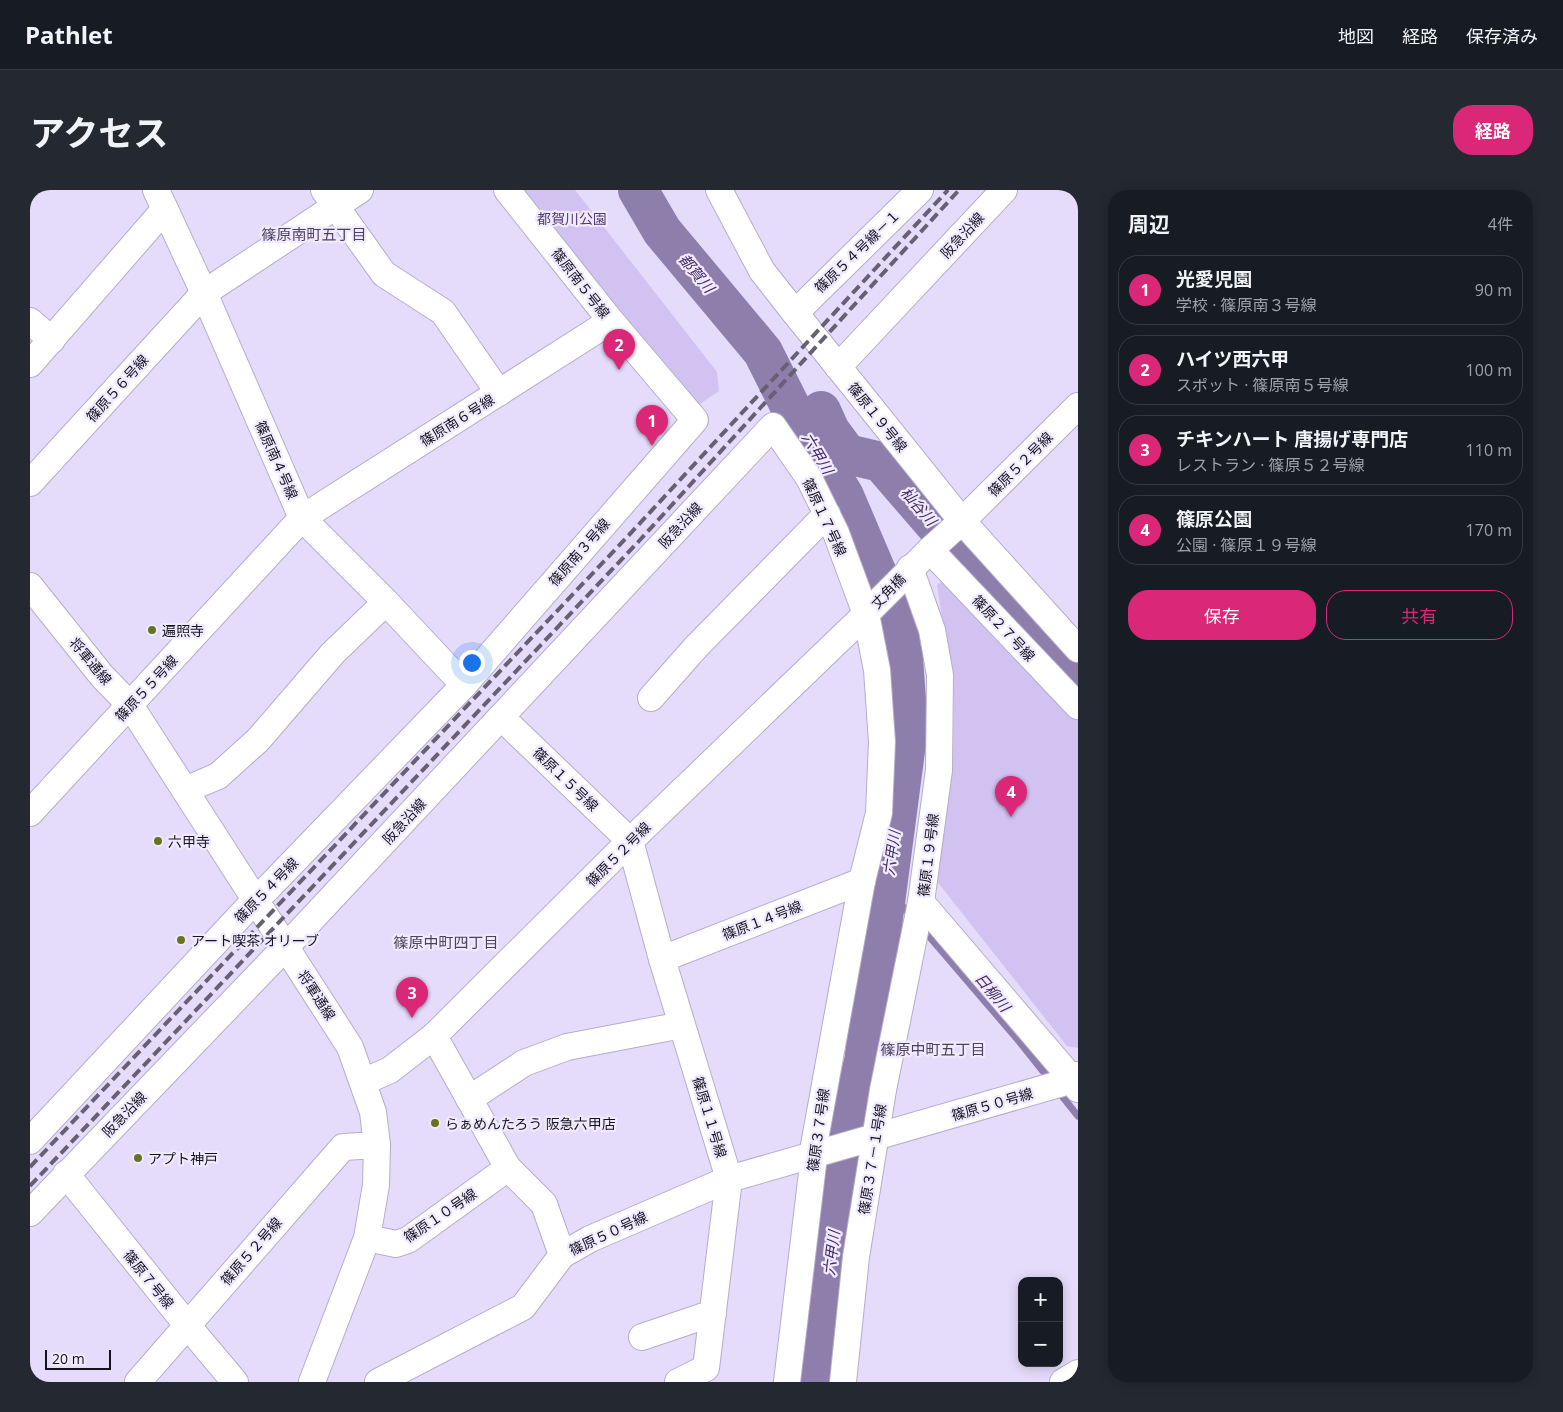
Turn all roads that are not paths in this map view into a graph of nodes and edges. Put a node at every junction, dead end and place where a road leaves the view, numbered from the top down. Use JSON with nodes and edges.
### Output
{"nodes":[{"id":1,"x":360,"y":190,"type":"edge"},
{"id":2,"x":507,"y":190,"type":"edge"},
{"id":3,"x":719,"y":190,"type":"edge"},
{"id":4,"x":920,"y":190,"type":"edge"},
{"id":5,"x":1004,"y":190,"type":"edge"},
{"id":6,"x":330,"y":198,"type":"edge"},
{"id":7,"x":160,"y":199,"type":"edge"},
{"id":8,"x":204,"y":293,"type":"junction"},
{"id":9,"x":794,"y":312,"type":"junction"},
{"id":10,"x":30,"y":321,"type":"edge"},
{"id":11,"x":611,"y":321,"type":"junction"},
{"id":12,"x":52,"y":340,"type":"junction"},
{"id":13,"x":30,"y":364,"type":"edge"},
{"id":14,"x":838,"y":367,"type":"junction"},
{"id":15,"x":499,"y":393,"type":"junction"},
{"id":16,"x":1078,"y":406,"type":"edge"},
{"id":17,"x":695,"y":420,"type":"joint"},
{"id":18,"x":772,"y":426,"type":"joint"},
{"id":19,"x":30,"y":484,"type":"edge"},
{"id":20,"x":827,"y":514,"type":"junction"},
{"id":21,"x":302,"y":518,"type":"junction"},
{"id":22,"x":962,"y":521,"type":"junction"},
{"id":23,"x":930,"y":550,"type":"junction"},
{"id":24,"x":910,"y":568,"type":"junction"},
{"id":25,"x":30,"y":586,"type":"edge"},
{"id":26,"x":386,"y":602,"type":"junction"},
{"id":27,"x":866,"y":614,"type":"junction"},
{"id":28,"x":1078,"y":650,"type":"edge"},
{"id":29,"x":464,"y":685,"type":"junction"},
{"id":30,"x":651,"y":698,"type":"dead end"},
{"id":31,"x":130,"y":705,"type":"junction"},
{"id":32,"x":1078,"y":706,"type":"edge"},
{"id":33,"x":501,"y":717,"type":"junction"},
{"id":34,"x":185,"y":790,"type":"junction"},
{"id":35,"x":30,"y":813,"type":"edge"},
{"id":36,"x":630,"y":841,"type":"junction"},
{"id":37,"x":862,"y":881,"type":"junction"},
{"id":38,"x":255,"y":900,"type":"junction"},
{"id":39,"x":921,"y":904,"type":"junction"},
{"id":40,"x":286,"y":947,"type":"junction"},
{"id":41,"x":662,"y":959,"type":"junction"},
{"id":42,"x":682,"y":1025,"type":"junction"},
{"id":43,"x":434,"y":1036,"type":"junction"},
{"id":44,"x":1074,"y":1081,"type":"edge"},
{"id":45,"x":363,"y":1082,"type":"junction"},
{"id":46,"x":469,"y":1099,"type":"junction"},
{"id":47,"x":875,"y":1138,"type":"junction"},
{"id":48,"x":30,"y":1140,"type":"edge"},
{"id":49,"x":377,"y":1145,"type":"junction"},
{"id":50,"x":812,"y":1156,"type":"junction"},
{"id":51,"x":508,"y":1168,"type":"junction"},
{"id":52,"x":66,"y":1174,"type":"junction"},
{"id":53,"x":729,"y":1179,"type":"junction"},
{"id":54,"x":30,"y":1213,"type":"edge"},
{"id":55,"x":367,"y":1238,"type":"junction"},
{"id":56,"x":562,"y":1255,"type":"junction"},
{"id":57,"x":713,"y":1312,"type":"junction"},
{"id":58,"x":187,"y":1326,"type":"junction"},
{"id":59,"x":642,"y":1337,"type":"dead end"},
{"id":60,"x":1078,"y":1373,"type":"edge"},
{"id":61,"x":705,"y":1375,"type":"edge"},
{"id":62,"x":138,"y":1382,"type":"edge"},
{"id":63,"x":235,"y":1382,"type":"edge"},
{"id":64,"x":312,"y":1382,"type":"edge"},
{"id":65,"x":378,"y":1382,"type":"edge"},
{"id":66,"x":678,"y":1382,"type":"edge"},
{"id":67,"x":787,"y":1382,"type":"edge"},
{"id":68,"x":843,"y":1382,"type":"edge"},
{"id":69,"x":1063,"y":1382,"type":"edge"}],
"edges":[{"from":1,"to":6,"type":"street","name":"篠原５６号線"},
{"from":2,"to":11,"type":"street","name":"篠原南５号線"},
{"from":3,"to":9,"type":"street","name":"篠原１９号線"},
{"from":4,"to":9,"type":"street","name":"篠原５４号線－１"},
{"from":5,"to":14,"type":"street","name":"阪急沿線"},
{"from":6,"to":8,"type":"street","name":"篠原５６号線"},
{"from":6,"to":15,"type":"street"},
{"from":7,"to":8,"type":"street","name":"篠原南４号線"},
{"from":7,"to":12,"type":"street"},
{"from":8,"to":19,"type":"street","name":"篠原５６号線"},
{"from":8,"to":21,"type":"street","name":"篠原南４号線"},
{"from":9,"to":14,"type":"street","name":"篠原１９号線"},
{"from":10,"to":12,"type":"street"},
{"from":11,"to":15,"type":"street","name":"篠原南６号線"},
{"from":11,"to":17,"type":"street","name":"篠原南５号線"},
{"from":12,"to":13,"type":"street"},
{"from":14,"to":22,"type":"street","name":"篠原１９号線"},
{"from":15,"to":21,"type":"street","name":"篠原南６号線"},
{"from":16,"to":22,"type":"street","name":"篠原５２号線"},
{"from":17,"to":29,"type":"street","name":"篠原南３号線"},
{"from":18,"to":20,"type":"street","name":"篠原１７号線"},
{"from":18,"to":33,"type":"street","name":"阪急沿線"},
{"from":20,"to":27,"type":"street","name":"篠原１７号線"},
{"from":20,"to":30,"type":"street"},
{"from":21,"to":26,"type":"street","name":"篠原南４号線"},
{"from":21,"to":31,"type":"street","name":"篠原５５号線"},
{"from":22,"to":23,"type":"street","name":"篠原５２号線"},
{"from":22,"to":28,"type":"street"},
{"from":23,"to":24,"type":"street"},
{"from":23,"to":32,"type":"street","name":"篠原２７号線"},
{"from":24,"to":27,"type":"street","name":"丈角橋"},
{"from":24,"to":39,"type":"street","name":"篠原１９号線"},
{"from":25,"to":31,"type":"street","name":"将軍通線"},
{"from":26,"to":29,"type":"street","name":"篠原南４号線"},
{"from":26,"to":34,"type":"street"},
{"from":27,"to":36,"type":"street","name":"篠原５２号線"},
{"from":27,"to":37,"type":"street"},
{"from":29,"to":38,"type":"street","name":"篠原５４号線"},
{"from":31,"to":34,"type":"street","name":"将軍通線"},
{"from":31,"to":35,"type":"street","name":"篠原５５号線"},
{"from":33,"to":36,"type":"street","name":"篠原１５号線"},
{"from":33,"to":40,"type":"street","name":"阪急沿線"},
{"from":34,"to":38,"type":"street","name":"将軍通線"},
{"from":36,"to":41,"type":"street","name":"篠原１１号線"},
{"from":36,"to":43,"type":"street","name":"篠原５２号線"},
{"from":37,"to":41,"type":"street","name":"篠原１４号線"},
{"from":37,"to":50,"type":"street","name":"篠原３７号線"},
{"from":38,"to":40,"type":"street","name":"将軍通線"},
{"from":38,"to":48,"type":"street","name":"篠原５４号線"},
{"from":39,"to":44,"type":"street","name":"篠原１９号線"},
{"from":39,"to":47,"type":"street","name":"篠原３７－１号線"},
{"from":40,"to":45,"type":"street","name":"将軍通線"},
{"from":40,"to":52,"type":"street","name":"阪急沿線"},
{"from":41,"to":42,"type":"street","name":"篠原１１号線"},
{"from":42,"to":46,"type":"street"},
{"from":42,"to":53,"type":"street","name":"篠原１１号線"},
{"from":43,"to":45,"type":"street","name":"篠原５２号線"},
{"from":43,"to":46,"type":"street"},
{"from":44,"to":47,"type":"street","name":"篠原５０号線"},
{"from":45,"to":49,"type":"street","name":"将軍通線"},
{"from":46,"to":51,"type":"street"},
{"from":47,"to":50,"type":"street","name":"篠原５０号線"},
{"from":47,"to":68,"type":"street","name":"篠原３７－１号線"},
{"from":49,"to":55,"type":"street","name":"将軍通線"},
{"from":49,"to":58,"type":"street","name":"篠原５２号線"},
{"from":50,"to":53,"type":"street","name":"篠原５０号線"},
{"from":50,"to":67,"type":"street","name":"篠原３７号線"},
{"from":51,"to":55,"type":"street","name":"篠原１０号線"},
{"from":51,"to":56,"type":"street"},
{"from":52,"to":54,"type":"street","name":"阪急沿線"},
{"from":52,"to":58,"type":"street","name":"篠原７号線"},
{"from":53,"to":56,"type":"street","name":"篠原５０号線"},
{"from":53,"to":57,"type":"street","name":"篠原１１号線"},
{"from":55,"to":64,"type":"street","name":"将軍通線"},
{"from":56,"to":65,"type":"street","name":"篠原５０号線"},
{"from":57,"to":59,"type":"street"},
{"from":57,"to":61,"type":"street","name":"篠原１１号線"},
{"from":58,"to":62,"type":"street","name":"篠原５２号線"},
{"from":58,"to":63,"type":"street","name":"篠原７号線"},
{"from":60,"to":69,"type":"street"},
{"from":61,"to":66,"type":"street","name":"篠原１１号線"}]}
